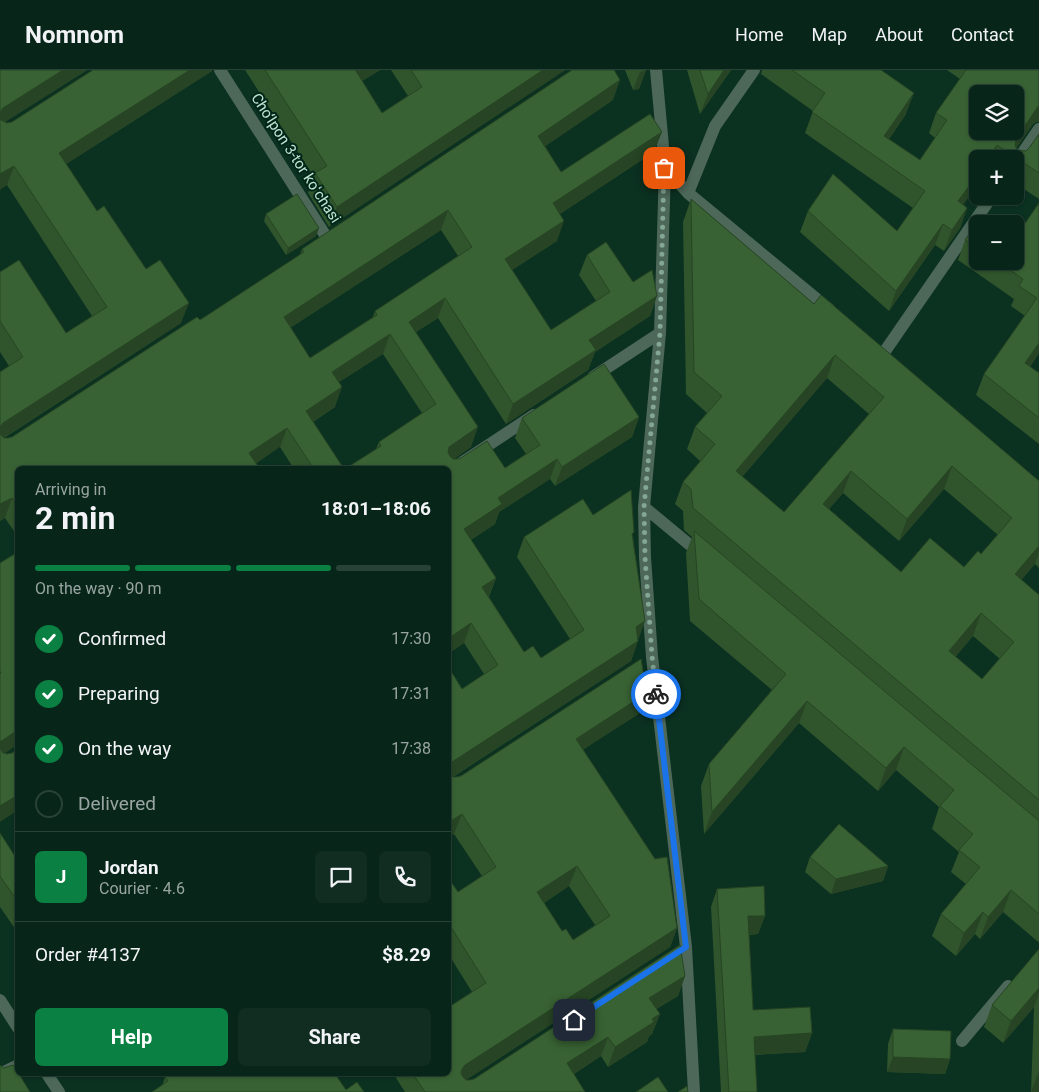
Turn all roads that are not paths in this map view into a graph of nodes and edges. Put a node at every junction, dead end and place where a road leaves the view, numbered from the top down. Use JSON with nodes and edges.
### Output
{"nodes":[{"id":1,"x":220,"y":70,"type":"edge"},
{"id":2,"x":656,"y":70,"type":"edge"},
{"id":3,"x":754,"y":70,"type":"edge"},
{"id":4,"x":1039,"y":129,"type":"edge"},
{"id":5,"x":1024,"y":151,"type":"edge"},
{"id":6,"x":664,"y":168,"type":"junction"},
{"id":7,"x":688,"y":192,"type":"junction"},
{"id":8,"x":986,"y":205,"type":"edge"},
{"id":9,"x":327,"y":238,"type":"edge"},
{"id":10,"x":838,"y":317,"type":"edge"},
{"id":11,"x":660,"y":333,"type":"junction"},
{"id":12,"x":883,"y":354,"type":"edge"},
{"id":13,"x":586,"y":381,"type":"edge"},
{"id":14,"x":546,"y":407,"type":"edge"},
{"id":15,"x":451,"y":470,"type":"edge"},
{"id":16,"x":644,"y":507,"type":"junction"},
{"id":17,"x":713,"y":565,"type":"edge"},
{"id":18,"x":1015,"y":978,"type":"edge"},
{"id":19,"x":0,"y":1000,"type":"edge"},
{"id":20,"x":15,"y":1023,"type":"edge"},
{"id":21,"x":962,"y":1041,"type":"dead end"},
{"id":22,"x":15,"y":1066,"type":"edge"},
{"id":23,"x":0,"y":1074,"type":"edge"},
{"id":24,"x":48,"y":1076,"type":"edge"},
{"id":25,"x":59,"y":1092,"type":"edge"},
{"id":26,"x":694,"y":1092,"type":"edge"}],
"edges":[{"from":1,"to":9,"type":"street","name":"Cho‘lpon 3-tor koʻchasi"},
{"from":2,"to":6,"type":"street"},
{"from":3,"to":7,"type":"street"},
{"from":4,"to":5,"type":"street"},
{"from":6,"to":7,"type":"street"},
{"from":6,"to":11,"type":"street"},
{"from":7,"to":10,"type":"street"},
{"from":8,"to":12,"type":"street"},
{"from":11,"to":13,"type":"street"},
{"from":11,"to":16,"type":"street"},
{"from":14,"to":15,"type":"street"},
{"from":16,"to":17,"type":"street"},
{"from":16,"to":26,"type":"street"},
{"from":18,"to":21,"type":"street"},
{"from":19,"to":20,"type":"street"},
{"from":22,"to":23,"type":"street"},
{"from":24,"to":25,"type":"street"}]}
